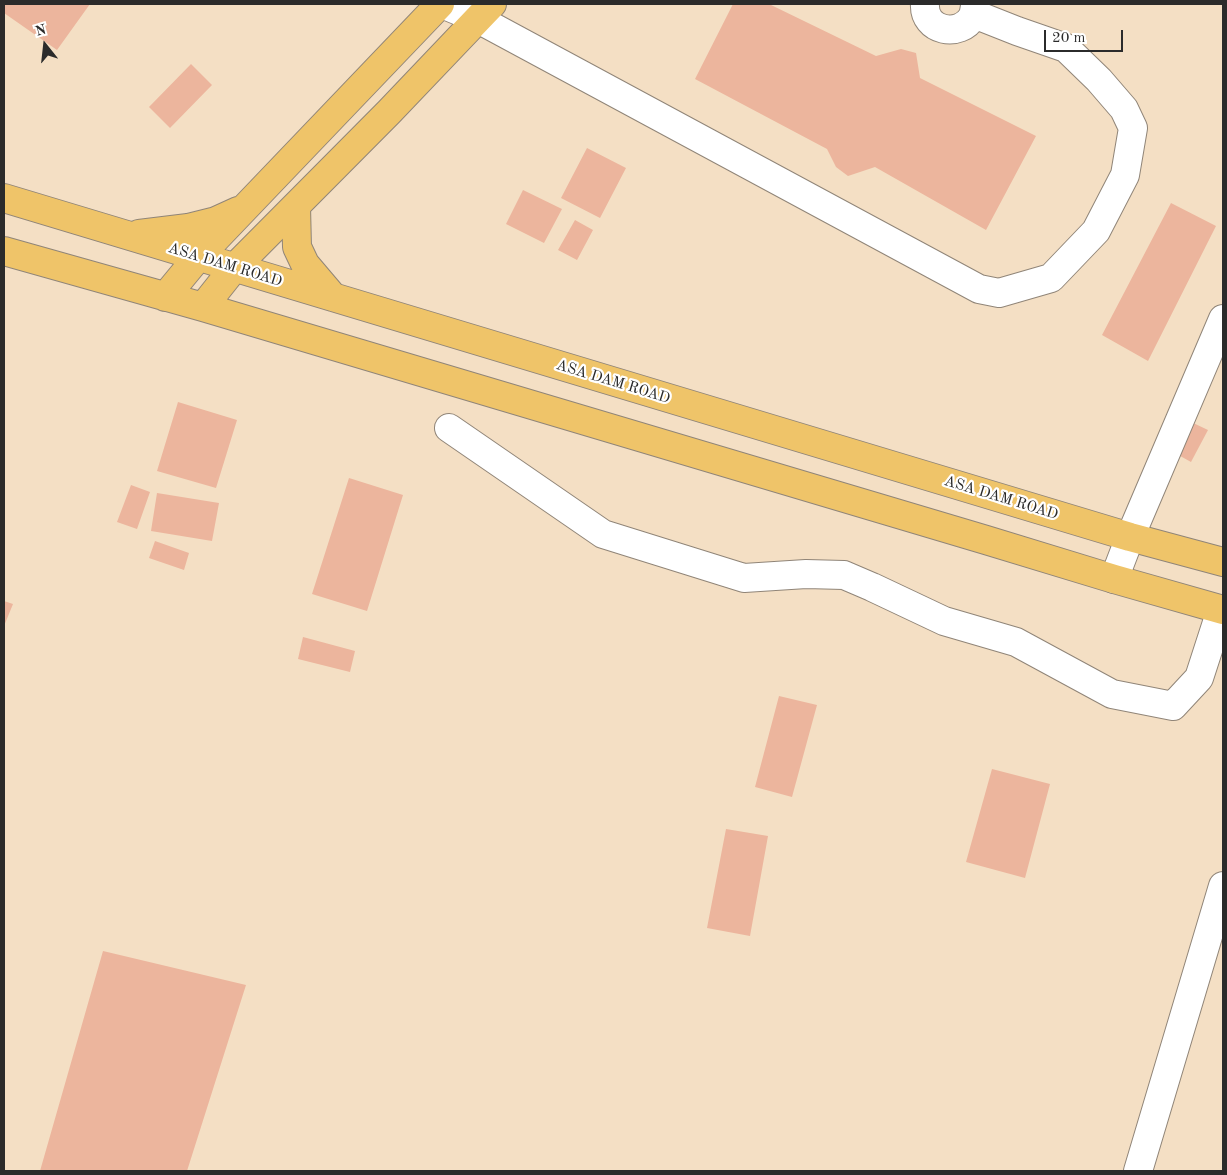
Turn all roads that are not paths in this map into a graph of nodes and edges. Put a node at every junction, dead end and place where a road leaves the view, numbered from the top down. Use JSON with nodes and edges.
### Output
{"nodes":[{"id":1,"x":441,"y":4,"type":"edge"},
{"id":2,"x":925,"y":4,"type":"edge"},
{"id":3,"x":974,"y":9,"type":"edge"},
{"id":4,"x":485,"y":11,"type":"edge"},
{"id":5,"x":4,"y":198,"type":"edge"},
{"id":6,"x":296,"y":206,"type":"junction"},
{"id":7,"x":244,"y":209,"type":"junction"},
{"id":8,"x":128,"y":235,"type":"junction"},
{"id":9,"x":4,"y":251,"type":"edge"},
{"id":10,"x":198,"y":257,"type":"junction"},
{"id":11,"x":234,"y":268,"type":"junction"},
{"id":12,"x":165,"y":297,"type":"junction"},
{"id":13,"x":333,"y":298,"type":"junction"},
{"id":14,"x":202,"y":307,"type":"junction"},
{"id":15,"x":1223,"y":319,"type":"edge"},
{"id":16,"x":449,"y":428,"type":"dead end"},
{"id":17,"x":1130,"y":537,"type":"junction"},
{"id":18,"x":1223,"y":562,"type":"edge"},
{"id":19,"x":1114,"y":579,"type":"junction"},
{"id":20,"x":1222,"y":610,"type":"edge"},
{"id":21,"x":1223,"y":886,"type":"edge"},
{"id":22,"x":1138,"y":1171,"type":"edge"}],
"edges":[{"from":1,"to":4,"type":"street"},
{"from":1,"to":7,"type":"main road"},
{"from":2,"to":3,"type":"street"},
{"from":3,"to":4,"type":"street"},
{"from":4,"to":6,"type":"main road"},
{"from":5,"to":8,"type":"main road","name":"ASA DAM ROAD"},
{"from":6,"to":11,"type":"main road"},
{"from":6,"to":13,"type":"main road"},
{"from":7,"to":8,"type":"main road"},
{"from":7,"to":10,"type":"main road"},
{"from":8,"to":10,"type":"main road","name":"ASA DAM ROAD"},
{"from":9,"to":12,"type":"main road"},
{"from":10,"to":11,"type":"main road","name":"ASA DAM ROAD"},
{"from":10,"to":12,"type":"main road"},
{"from":11,"to":13,"type":"main road","name":"ASA DAM ROAD"},
{"from":11,"to":14,"type":"main road"},
{"from":12,"to":14,"type":"main road"},
{"from":13,"to":17,"type":"main road","name":"ASA DAM ROAD"},
{"from":14,"to":19,"type":"main road"},
{"from":15,"to":17,"type":"street"},
{"from":16,"to":20,"type":"street"},
{"from":17,"to":18,"type":"main road","name":"ASA DAM ROAD"},
{"from":17,"to":19,"type":"street"},
{"from":19,"to":20,"type":"main road"},
{"from":21,"to":22,"type":"street"}]}
